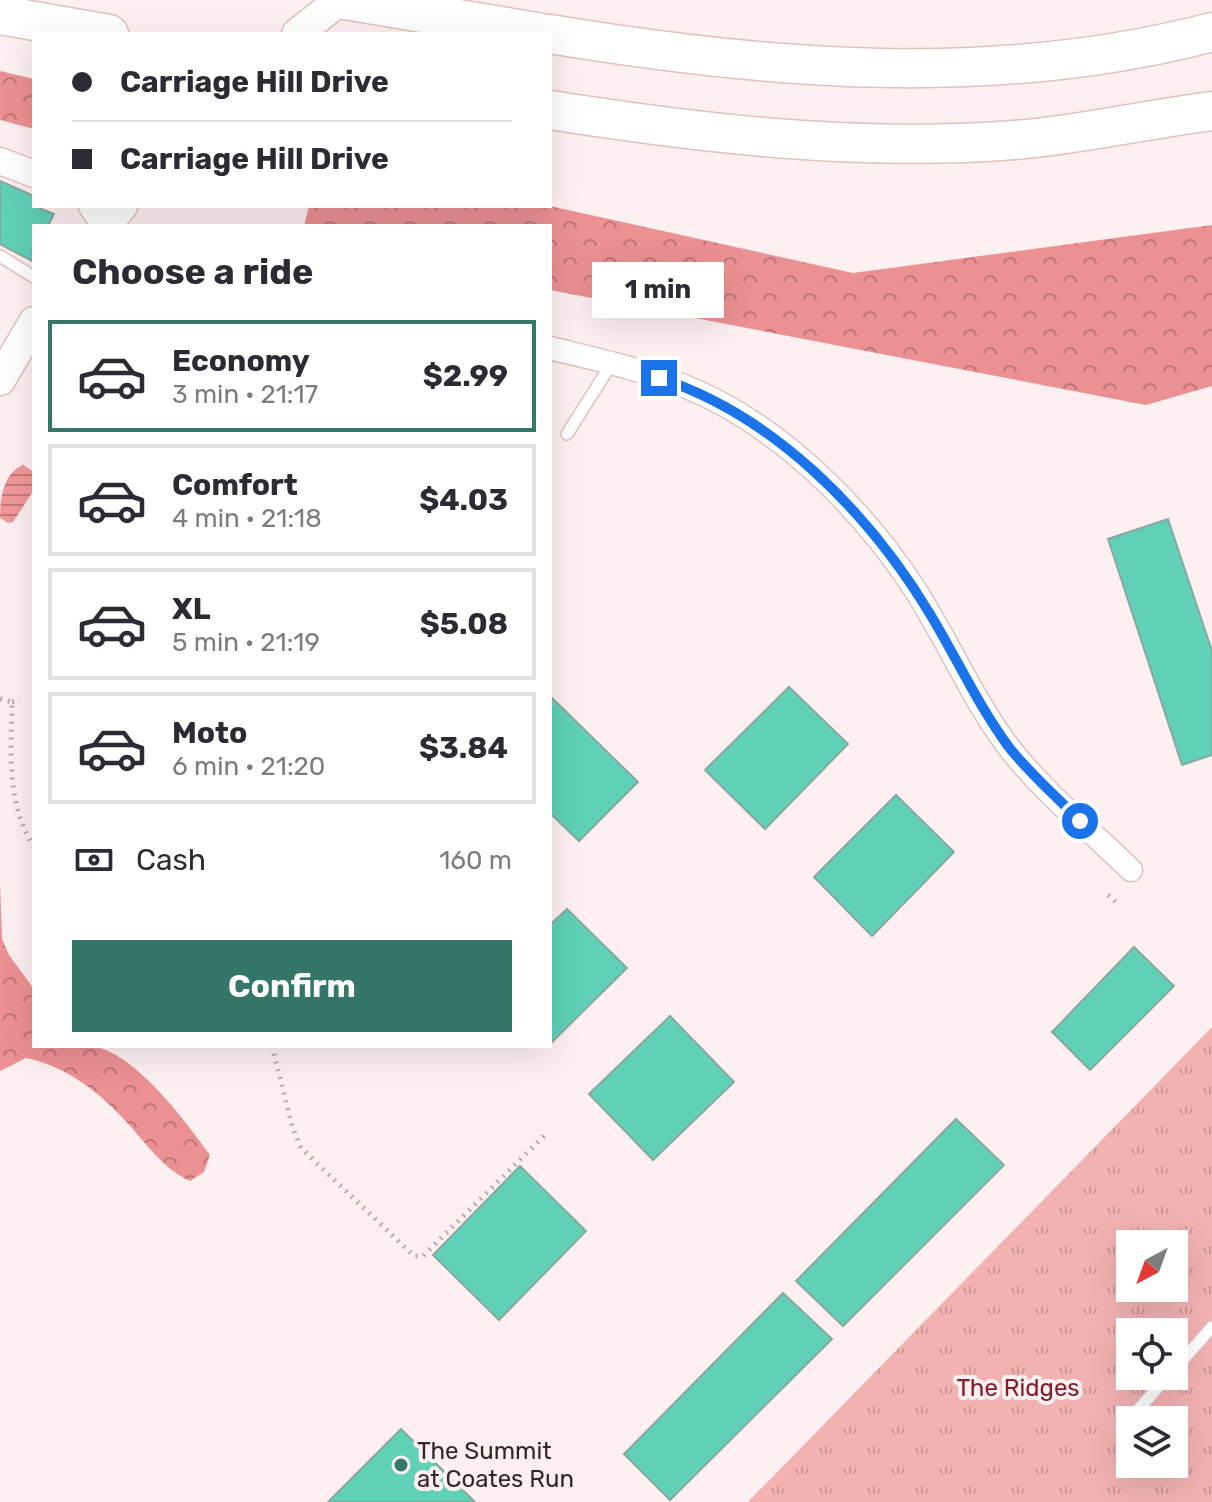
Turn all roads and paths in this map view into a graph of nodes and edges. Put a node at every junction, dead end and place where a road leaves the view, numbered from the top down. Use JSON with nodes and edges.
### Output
{"nodes":[{"id":1,"x":343,"y":0,"type":"edge"},
{"id":2,"x":0,"y":15,"type":"edge"},
{"id":3,"x":98,"y":32,"type":"edge"},
{"id":4,"x":300,"y":32,"type":"edge"},
{"id":5,"x":539,"y":32,"type":"edge"},
{"id":6,"x":1212,"y":32,"type":"edge"},
{"id":7,"x":552,"y":34,"type":"edge"},
{"id":8,"x":552,"y":110,"type":"edge"},
{"id":9,"x":1212,"y":111,"type":"edge"},
{"id":10,"x":0,"y":161,"type":"edge"},
{"id":11,"x":32,"y":173,"type":"edge"},
{"id":12,"x":120,"y":208,"type":"edge"},
{"id":13,"x":107,"y":224,"type":"edge"},
{"id":14,"x":0,"y":256,"type":"edge"},
{"id":15,"x":32,"y":276,"type":"edge"},
{"id":16,"x":32,"y":325,"type":"edge"},
{"id":17,"x":552,"y":348,"type":"edge"},
{"id":18,"x":612,"y":363,"type":"junction"},
{"id":19,"x":0,"y":380,"type":"edge"},
{"id":20,"x":567,"y":434,"type":"dead end"},
{"id":21,"x":0,"y":699,"type":"edge"},
{"id":22,"x":20,"y":700,"type":"dead end"},
{"id":23,"x":12,"y":702,"type":"junction"},
{"id":24,"x":32,"y":843,"type":"edge"},
{"id":25,"x":1131,"y":870,"type":"dead end"},
{"id":26,"x":1108,"y":895,"type":"dead end"},
{"id":27,"x":1116,"y":902,"type":"dead end"},
{"id":28,"x":272,"y":1048,"type":"edge"},
{"id":29,"x":545,"y":1135,"type":"dead end"},
{"id":30,"x":1212,"y":1327,"type":"edge"},
{"id":31,"x":1188,"y":1354,"type":"edge"},
{"id":32,"x":1156,"y":1390,"type":"edge"},
{"id":33,"x":1141,"y":1406,"type":"edge"}],
"edges":[{"from":1,"to":4,"type":"main road"},
{"from":1,"to":5,"type":"highway"},
{"from":2,"to":3,"type":"highway"},
{"from":6,"to":7,"type":"highway"},
{"from":8,"to":9,"type":"highway"},
{"from":10,"to":11,"type":"street"},
{"from":12,"to":13,"type":"main road"},
{"from":14,"to":15,"type":"lane"},
{"from":16,"to":19,"type":"main road"},
{"from":17,"to":18,"type":"street"},
{"from":18,"to":20,"type":"lane"},
{"from":18,"to":25,"type":"street"},
{"from":21,"to":23,"type":"path"},
{"from":22,"to":23,"type":"path"},
{"from":23,"to":24,"type":"path"},
{"from":26,"to":27,"type":"path"},
{"from":28,"to":29,"type":"path"},
{"from":30,"to":31,"type":"lane"},
{"from":32,"to":33,"type":"lane"}]}
